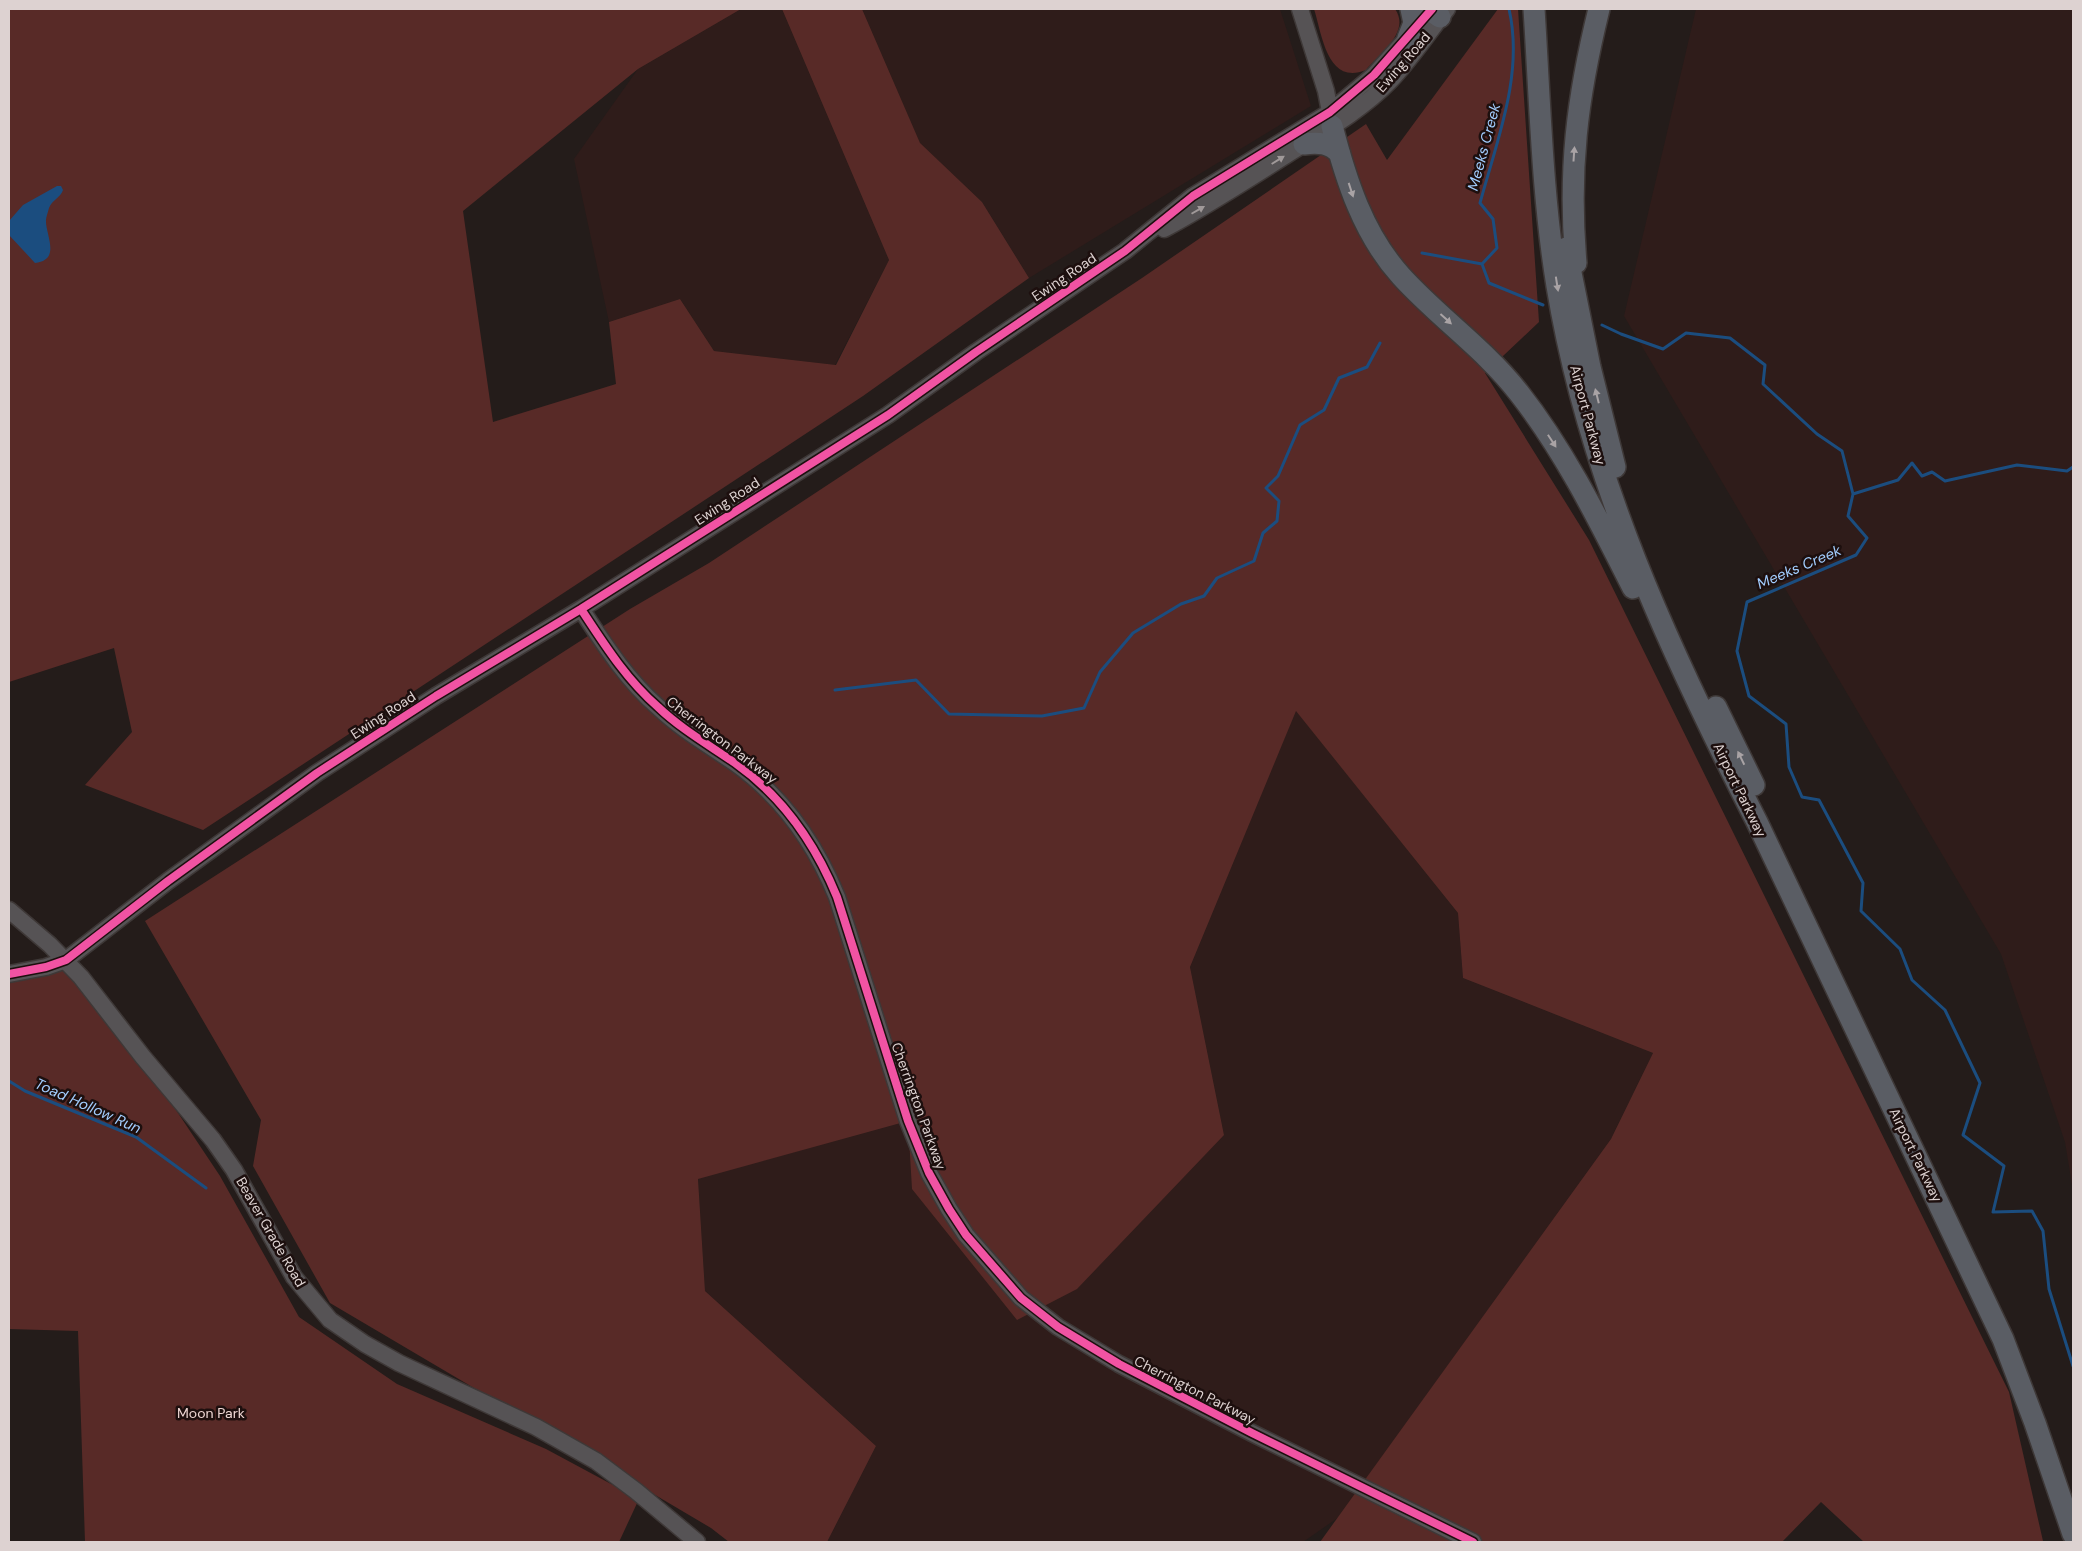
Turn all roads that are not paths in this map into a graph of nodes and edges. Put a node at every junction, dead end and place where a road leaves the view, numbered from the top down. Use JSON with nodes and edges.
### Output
{"nodes":[{"id":1,"x":1300,"y":9,"type":"edge"},
{"id":2,"x":1534,"y":9,"type":"edge"},
{"id":3,"x":1547,"y":9,"type":"edge"},
{"id":4,"x":1599,"y":9,"type":"edge"},
{"id":5,"x":1431,"y":10,"type":"edge"},
{"id":6,"x":1408,"y":38,"type":"joint"},
{"id":7,"x":1331,"y":119,"type":"junction"},
{"id":8,"x":1304,"y":144,"type":"junction"},
{"id":9,"x":1340,"y":154,"type":"junction"},
{"id":10,"x":1125,"y":251,"type":"junction"},
{"id":11,"x":1581,"y":325,"type":"junction"},
{"id":12,"x":581,"y":608,"type":"junction"},
{"id":13,"x":1723,"y":756,"type":"junction"},
{"id":14,"x":9,"y":910,"type":"edge"},
{"id":15,"x":66,"y":960,"type":"junction"},
{"id":16,"x":9,"y":974,"type":"edge"},
{"id":17,"x":2073,"y":1491,"type":"edge"},
{"id":18,"x":2073,"y":1534,"type":"edge"},
{"id":19,"x":697,"y":1542,"type":"edge"},
{"id":20,"x":1473,"y":1542,"type":"edge"}],
"edges":[{"from":1,"to":7,"type":"street"},
{"from":2,"to":13,"type":"highway","name":"Airport Parkway","one_way":true},
{"from":3,"to":11,"type":"highway","name":"Airport Parkway"},
{"from":11,"to":4,"type":"highway","one_way":true},
{"from":5,"to":6,"type":"highway"},
{"from":5,"to":7,"type":"street","name":"Ewing Road"},
{"from":6,"to":7,"type":"street","name":"Ewing Road"},
{"from":7,"to":8,"type":"street","name":"Ewing Road"},
{"from":7,"to":9,"type":"highway"},
{"from":7,"to":10,"type":"street","name":"Ewing Road"},
{"from":8,"to":9,"type":"highway"},
{"from":10,"to":8,"type":"street","name":"Ewing Road","one_way":true},
{"from":9,"to":13,"type":"highway","one_way":true},
{"from":10,"to":12,"type":"street","name":"Ewing Road"},
{"from":17,"to":11,"type":"highway","name":"Airport Parkway","one_way":true},
{"from":12,"to":15,"type":"street","name":"Ewing Road"},
{"from":12,"to":20,"type":"street","name":"Cherrington Parkway"},
{"from":13,"to":18,"type":"highway","name":"Airport Parkway"},
{"from":14,"to":15,"type":"street","name":"Beaver Grade Road"},
{"from":15,"to":16,"type":"street","name":"Ewing Road"},
{"from":15,"to":19,"type":"street","name":"Beaver Grade Road"}]}
